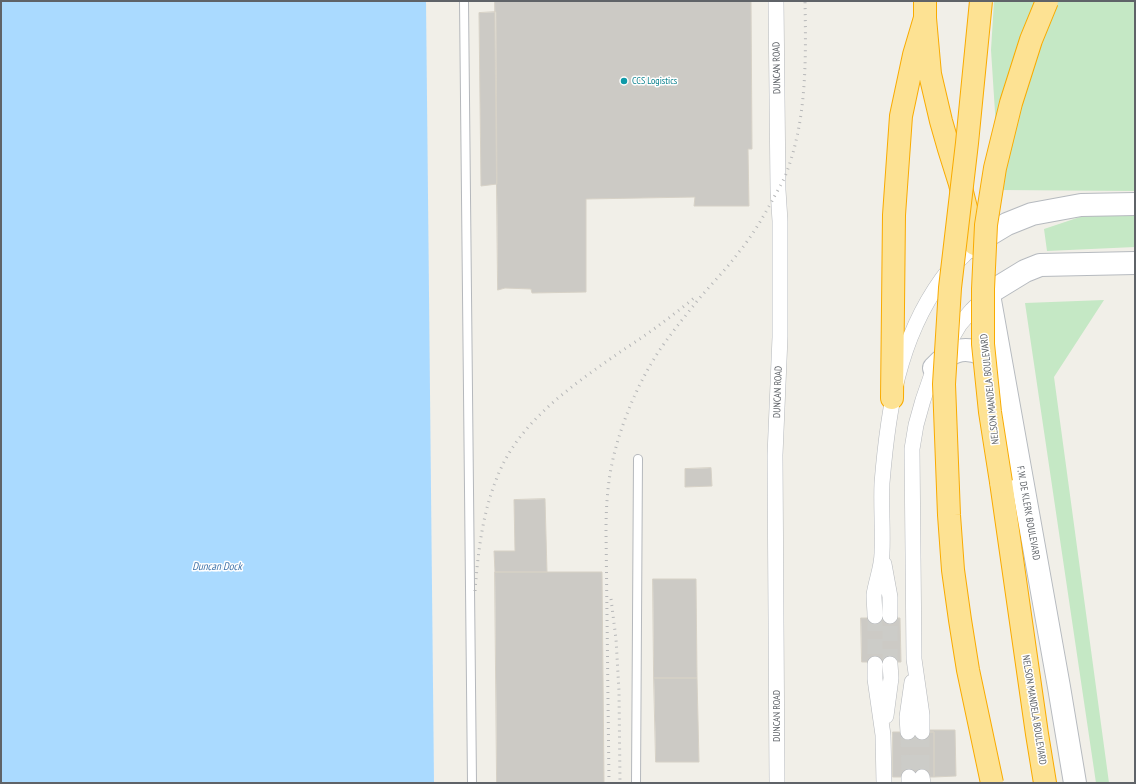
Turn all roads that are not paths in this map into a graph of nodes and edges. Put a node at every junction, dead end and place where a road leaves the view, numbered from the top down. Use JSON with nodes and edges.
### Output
{"nodes":[{"id":1,"x":464,"y":1,"type":"edge"},
{"id":2,"x":776,"y":1,"type":"edge"},
{"id":3,"x":981,"y":1,"type":"edge"},
{"id":4,"x":1047,"y":1,"type":"edge"},
{"id":5,"x":925,"y":10,"type":"edge"},
{"id":6,"x":1135,"y":204,"type":"edge"},
{"id":7,"x":976,"y":244,"type":"junction"},
{"id":8,"x":1135,"y":263,"type":"edge"},
{"id":9,"x":989,"y":293,"type":"junction"},
{"id":10,"x":934,"y":368,"type":"junction"},
{"id":11,"x":1006,"y":384,"type":"junction"},
{"id":12,"x":892,"y":398,"type":"junction"},
{"id":13,"x":887,"y":443,"type":"junction"},
{"id":14,"x":912,"y":449,"type":"junction"},
{"id":15,"x":638,"y":459,"type":"dead end"},
{"id":16,"x":882,"y":555,"type":"junction"},
{"id":17,"x":875,"y":616,"type":"tunnel mouth"},
{"id":18,"x":890,"y":616,"type":"tunnel mouth"},
{"id":19,"x":875,"y":664,"type":"tunnel mouth"},
{"id":20,"x":890,"y":664,"type":"tunnel mouth"},
{"id":21,"x":915,"y":732,"type":"tunnel mouth"},
{"id":22,"x":883,"y":735,"type":"junction"},
{"id":23,"x":472,"y":783,"type":"edge"},
{"id":24,"x":636,"y":783,"type":"edge"},
{"id":25,"x":777,"y":783,"type":"edge"},
{"id":26,"x":884,"y":783,"type":"edge"},
{"id":27,"x":992,"y":783,"type":"edge"},
{"id":28,"x":1046,"y":783,"type":"edge"},
{"id":29,"x":1074,"y":783,"type":"edge"}],
"edges":[{"from":1,"to":23,"type":"lane"},
{"from":2,"to":25,"type":"street","name":"DUNCAN ROAD"},
{"from":3,"to":27,"type":"highway","bridge":true},
{"from":4,"to":28,"type":"highway","name":"NELSON MANDELA BOULEVARD","bridge":true},
{"from":5,"to":7,"type":"highway"},
{"from":5,"to":12,"type":"highway"},
{"from":6,"to":7,"type":"main road"},
{"from":7,"to":9,"type":"main road","name":"F.W. DE KLERK BOULEVARD"},
{"from":7,"to":12,"type":"street"},
{"from":8,"to":9,"type":"main road"},
{"from":9,"to":10,"type":"street"},
{"from":9,"to":11,"type":"main road","name":"F.W. DE KLERK BOULEVARD"},
{"from":10,"to":11,"type":"main road"},
{"from":10,"to":14,"type":"street"},
{"from":11,"to":29,"type":"main road","name":"F.W. DE KLERK BOULEVARD"},
{"from":12,"to":13,"type":"street"},
{"from":13,"to":14,"type":"street"},
{"from":13,"to":16,"type":"street"},
{"from":14,"to":21,"type":"street"},
{"from":15,"to":24,"type":"lane"},
{"from":16,"to":17,"type":"street"},
{"from":16,"to":18,"type":"street"},
{"from":19,"to":22,"type":"street"},
{"from":20,"to":22,"type":"street"},
{"from":22,"to":26,"type":"street"}]}
